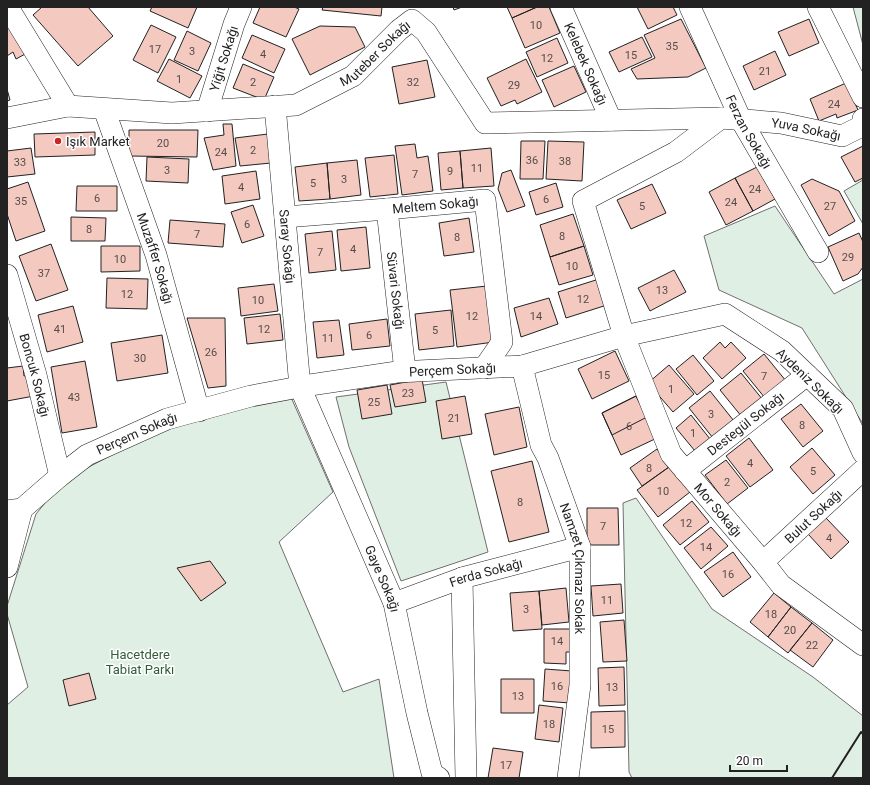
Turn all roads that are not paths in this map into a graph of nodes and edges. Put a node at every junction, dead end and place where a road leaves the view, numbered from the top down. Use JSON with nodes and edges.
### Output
{"nodes":[{"id":1,"x":241,"y":7,"type":"edge"},
{"id":2,"x":561,"y":7,"type":"edge"},
{"id":3,"x":690,"y":7,"type":"edge"},
{"id":4,"x":818,"y":7,"type":"edge"},
{"id":5,"x":9,"y":9,"type":"edge"},
{"id":6,"x":413,"y":14,"type":"edge"},
{"id":7,"x":863,"y":98,"type":"edge"},
{"id":8,"x":68,"y":106,"type":"junction"},
{"id":9,"x":275,"y":106,"type":"junction"},
{"id":10,"x":104,"y":109,"type":"junction"},
{"id":11,"x":206,"y":111,"type":"junction"},
{"id":12,"x":7,"y":118,"type":"edge"},
{"id":13,"x":731,"y":119,"type":"junction"},
{"id":14,"x":863,"y":119,"type":"edge"},
{"id":15,"x":611,"y":120,"type":"junction"},
{"id":16,"x":387,"y":209,"type":"junction"},
{"id":17,"x":285,"y":216,"type":"junction"},
{"id":18,"x":818,"y":252,"type":"dead end"},
{"id":19,"x":7,"y":275,"type":"edge"},
{"id":20,"x":624,"y":336,"type":"junction"},
{"id":21,"x":522,"y":366,"type":"junction"},
{"id":22,"x":484,"y":368,"type":"junction"},
{"id":23,"x":405,"y":372,"type":"junction"},
{"id":24,"x":806,"y":375,"type":"junction"},
{"id":25,"x":300,"y":387,"type":"junction"},
{"id":26,"x":199,"y":411,"type":"junction"},
{"id":27,"x":863,"y":453,"type":"edge"},
{"id":28,"x":685,"y":470,"type":"junction"},
{"id":29,"x":863,"y":470,"type":"edge"},
{"id":30,"x":60,"y":476,"type":"junction"},
{"id":31,"x":15,"y":510,"type":"edge"},
{"id":32,"x":580,"y":547,"type":"junction"},
{"id":33,"x":763,"y":562,"type":"junction"},
{"id":34,"x":7,"y":567,"type":"edge"},
{"id":35,"x":462,"y":578,"type":"junction"},
{"id":36,"x":394,"y":603,"type":"junction"},
{"id":37,"x":863,"y":645,"type":"edge"},
{"id":38,"x":439,"y":778,"type":"edge"},
{"id":39,"x":466,"y":778,"type":"edge"},
{"id":40,"x":568,"y":778,"type":"edge"}],
"edges":[{"from":1,"to":11,"type":"street","name":"Yiğit Sokağı"},
{"from":2,"to":15,"type":"street","name":"Kelebek Sokağı"},
{"from":3,"to":13,"type":"street","name":"Ferzan Sokağı"},
{"from":4,"to":7,"type":"street"},
{"from":5,"to":8,"type":"street"},
{"from":6,"to":9,"type":"street","name":"Muteber Sokağı"},
{"from":6,"to":15,"type":"street","name":"Muteber Sokağı"},
{"from":8,"to":10,"type":"street","name":"Muteber Sokağı"},
{"from":8,"to":12,"type":"street","name":"Muteber Sokağı"},
{"from":9,"to":11,"type":"street","name":"Muteber Sokağı"},
{"from":9,"to":17,"type":"street","name":"Saray Sokağı"},
{"from":10,"to":11,"type":"street","name":"Muteber Sokağı"},
{"from":10,"to":26,"type":"street","name":"Muzaffer Sokağı"},
{"from":13,"to":14,"type":"street","name":"Yuva Sokağı"},
{"from":13,"to":15,"type":"street","name":"Muteber Sokağı"},
{"from":13,"to":18,"type":"street","name":"Ferzan Sokağı"},
{"from":13,"to":20,"type":"street"},
{"from":16,"to":17,"type":"street","name":"Meltem Sokağı"},
{"from":16,"to":22,"type":"street","name":"Meltem Sokağı"},
{"from":16,"to":23,"type":"street","name":"Süvari Sokağı"},
{"from":17,"to":25,"type":"street","name":"Saray Sokağı"},
{"from":19,"to":30,"type":"street","name":"Boncuk Sokağı"},
{"from":20,"to":21,"type":"street","name":"Perçem Sokağı"},
{"from":20,"to":24,"type":"street","name":"Aydeniz Sokağı"},
{"from":20,"to":28,"type":"street","name":"Mor Sokağı"},
{"from":21,"to":22,"type":"street","name":"Perçem Sokağı"},
{"from":21,"to":32,"type":"street","name":"Namzet Çıkmazı Sokak"},
{"from":22,"to":23,"type":"street","name":"Perçem Sokağı"},
{"from":23,"to":25,"type":"street","name":"Perçem Sokağı"},
{"from":24,"to":27,"type":"street","name":"Aydeniz Sokağı"},
{"from":24,"to":28,"type":"street","name":"Destegül Sokağı"},
{"from":25,"to":26,"type":"street","name":"Perçem Sokağı"},
{"from":25,"to":36,"type":"street","name":"Gaye Sokağı"},
{"from":26,"to":30,"type":"street","name":"Perçem Sokağı"},
{"from":28,"to":33,"type":"street","name":"Mor Sokağı"},
{"from":29,"to":33,"type":"street","name":"Bulut Sokağı"},
{"from":30,"to":31,"type":"street","name":"Perçem Sokağı"},
{"from":31,"to":34,"type":"street"},
{"from":32,"to":35,"type":"street","name":"Ferda Sokağı"},
{"from":32,"to":40,"type":"street","name":"Namzet Çıkmazı Sokak"},
{"from":33,"to":37,"type":"street","name":"Mor Sokağı"},
{"from":35,"to":36,"type":"street","name":"Ferda Sokağı"},
{"from":35,"to":39,"type":"street"},
{"from":36,"to":38,"type":"street","name":"Gaye Sokağı"}]}
